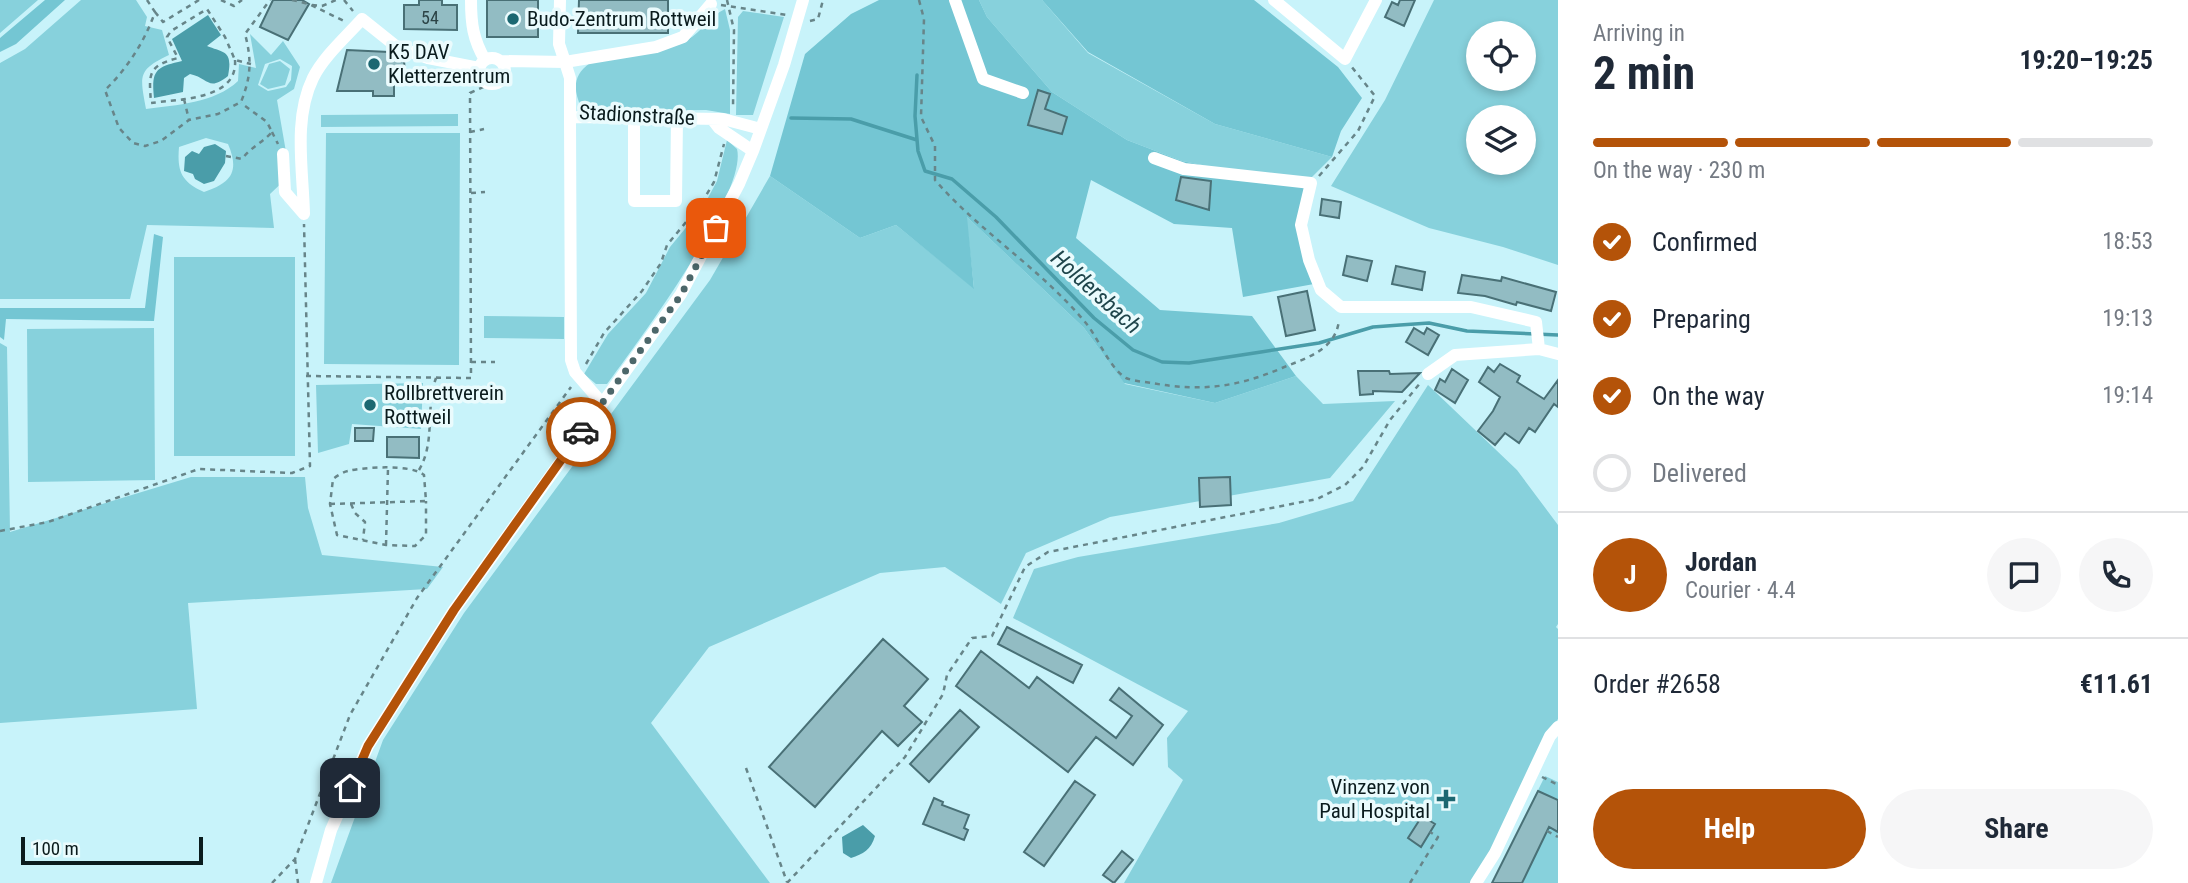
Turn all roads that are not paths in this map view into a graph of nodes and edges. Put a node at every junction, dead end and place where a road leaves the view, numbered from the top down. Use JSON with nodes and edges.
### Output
{"nodes":[{"id":1,"x":471,"y":0,"type":"edge"},
{"id":2,"x":560,"y":0,"type":"edge"},
{"id":3,"x":803,"y":0,"type":"edge"},
{"id":4,"x":955,"y":0,"type":"edge"},
{"id":5,"x":1274,"y":0,"type":"edge"},
{"id":6,"x":1376,"y":0,"type":"edge"},
{"id":7,"x":711,"y":4,"type":"dead end"},
{"id":8,"x":500,"y":61,"type":"junction"},
{"id":9,"x":565,"y":62,"type":"junction"},
{"id":10,"x":482,"y":64,"type":"junction"},
{"id":11,"x":1023,"y":93,"type":"dead end"},
{"id":12,"x":570,"y":117,"type":"junction"},
{"id":13,"x":634,"y":118,"type":"junction"},
{"id":14,"x":677,"y":118,"type":"junction"},
{"id":15,"x":729,"y":127,"type":"junction"},
{"id":16,"x":761,"y":129,"type":"junction"},
{"id":17,"x":753,"y":151,"type":"junction"},
{"id":18,"x":283,"y":154,"type":"dead end"},
{"id":19,"x":1154,"y":158,"type":"dead end"},
{"id":20,"x":1538,"y":339,"type":"junction"},
{"id":21,"x":1558,"y":354,"type":"edge"},
{"id":22,"x":1428,"y":374,"type":"road end"},
{"id":23,"x":601,"y":402,"type":"junction"},
{"id":24,"x":1558,"y":727,"type":"edge"},
{"id":25,"x":316,"y":883,"type":"edge"},
{"id":26,"x":1476,"y":883,"type":"edge"}],
"edges":[{"from":1,"to":10,"type":"street"},
{"from":2,"to":9,"type":"street","name":"Stadionstraße"},
{"from":3,"to":16,"type":"street"},
{"from":4,"to":11,"type":"street"},
{"from":5,"to":6,"type":"street"},
{"from":7,"to":9,"type":"street"},
{"from":8,"to":9,"type":"street"},
{"from":8,"to":10,"type":"street"},
{"from":8,"to":10,"type":"street"},
{"from":9,"to":12,"type":"street","name":"Stadionstraße"},
{"from":10,"to":18,"type":"street"},
{"from":12,"to":13,"type":"street","name":"Stadionstraße"},
{"from":12,"to":23,"type":"street"},
{"from":13,"to":14,"type":"street","name":"Stadionstraße"},
{"from":13,"to":14,"type":"street"},
{"from":14,"to":15,"type":"street","name":"Stadionstraße"},
{"from":15,"to":16,"type":"street","name":"Stadionstraße"},
{"from":15,"to":17,"type":"street","name":"Stadionstraße"},
{"from":16,"to":17,"type":"street"},
{"from":17,"to":23,"type":"street"},
{"from":19,"to":20,"type":"street"},
{"from":20,"to":21,"type":"street"},
{"from":20,"to":22,"type":"street"},
{"from":23,"to":25,"type":"street"},
{"from":24,"to":26,"type":"street"}]}
